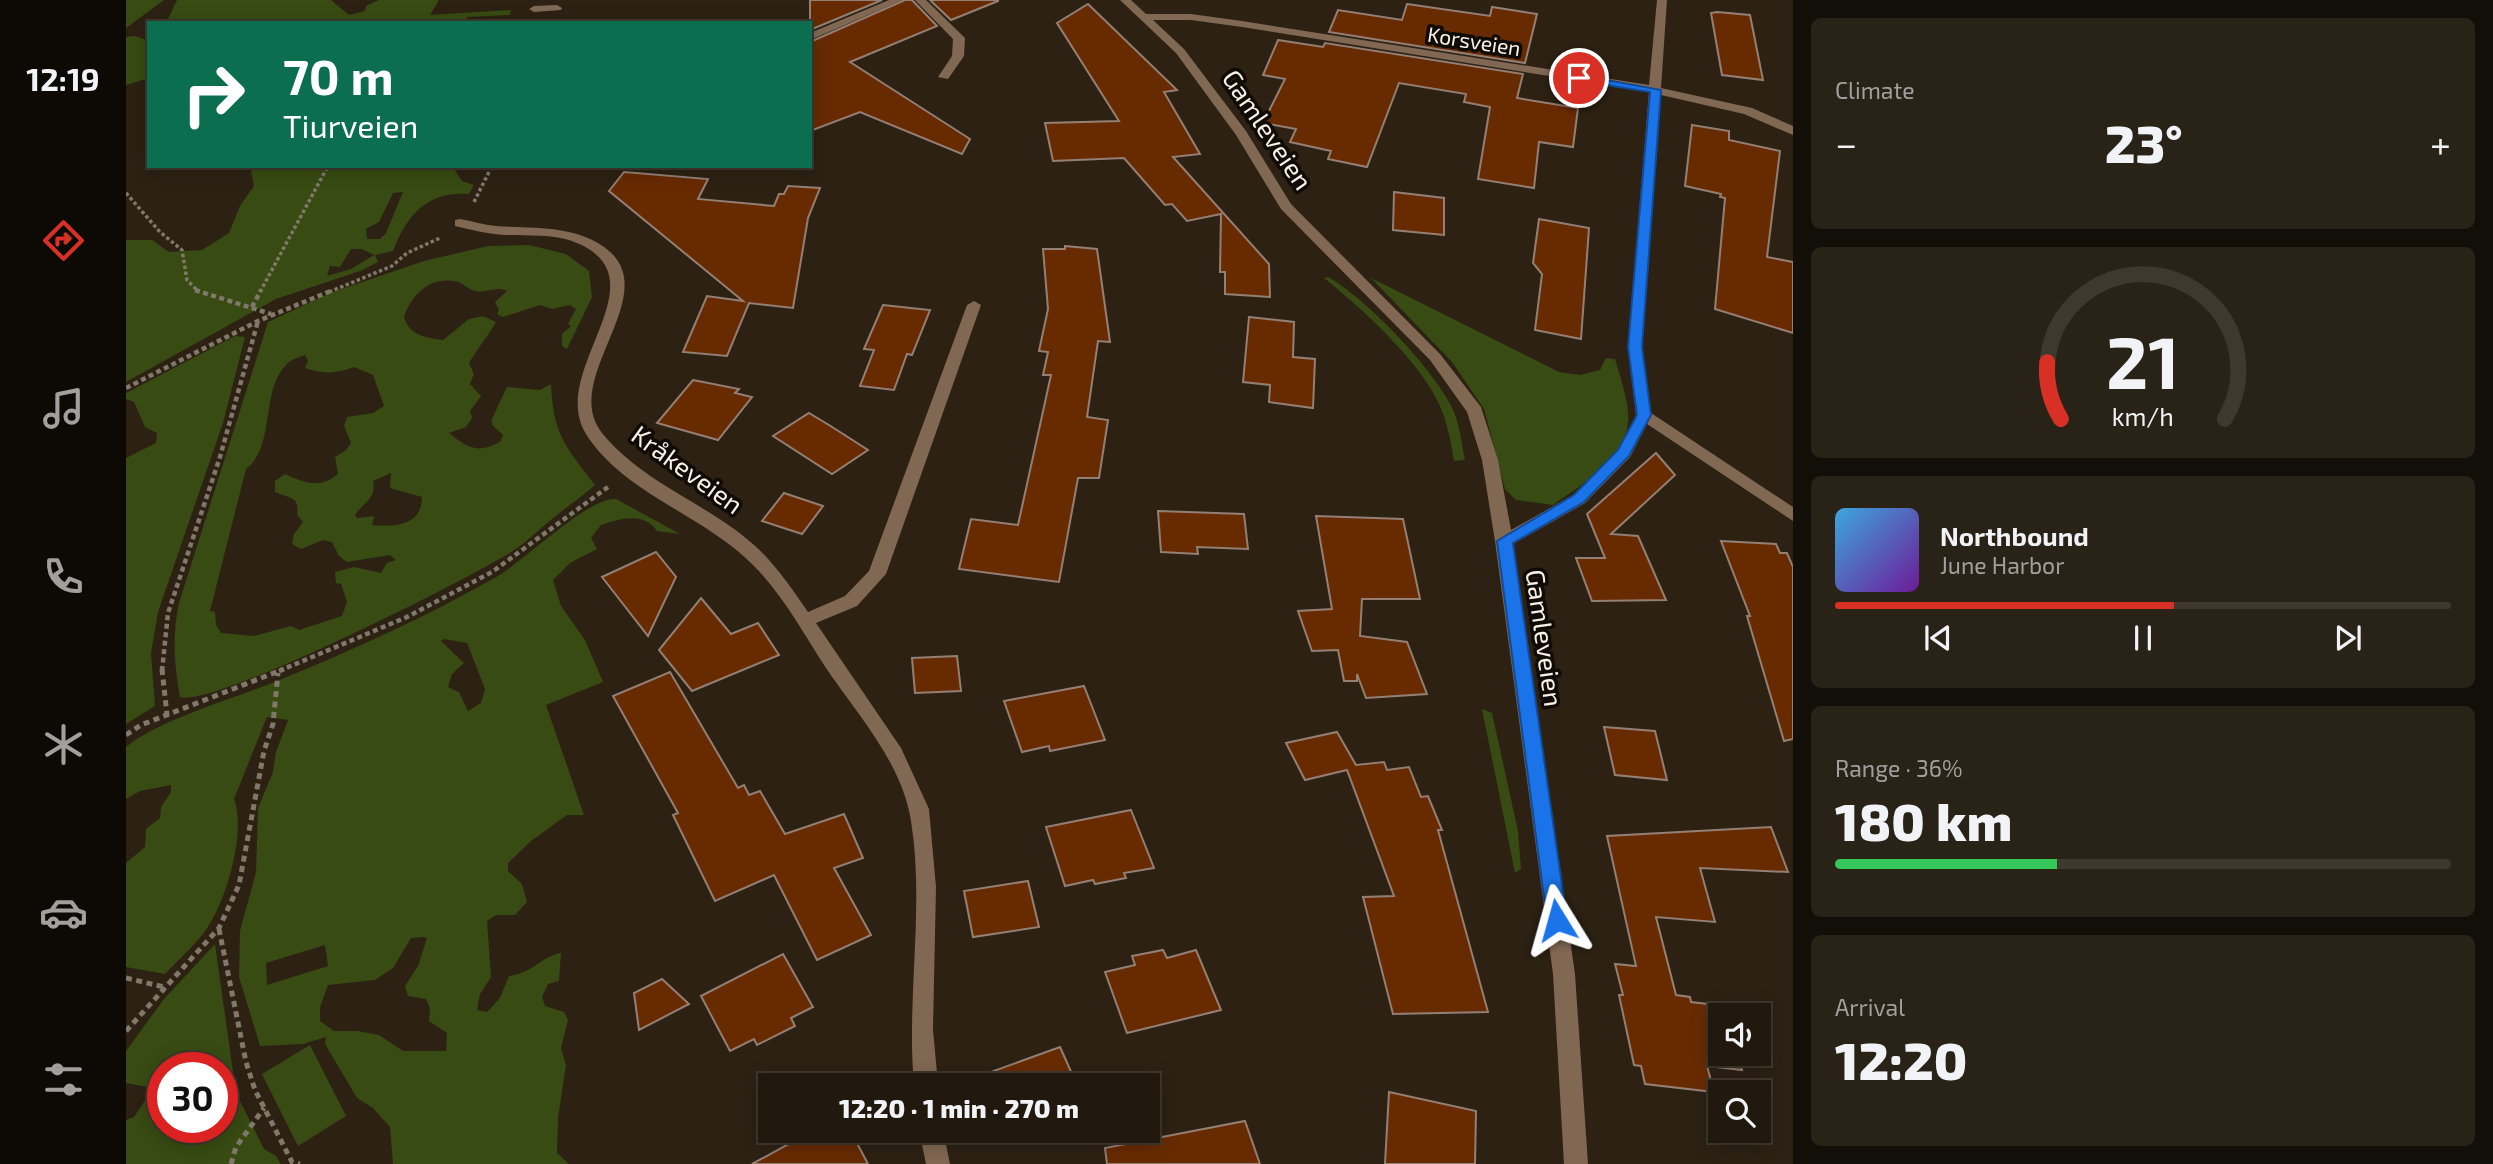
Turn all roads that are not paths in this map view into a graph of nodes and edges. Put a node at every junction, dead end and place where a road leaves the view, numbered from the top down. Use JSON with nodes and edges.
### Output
{"nodes":[{"id":1,"x":898,"y":0,"type":"edge"},
{"id":2,"x":920,"y":0,"type":"edge"},
{"id":3,"x":1125,"y":0,"type":"edge"},
{"id":4,"x":1662,"y":0,"type":"edge"},
{"id":5,"x":558,"y":4,"type":"edge"},
{"id":6,"x":534,"y":9,"type":"dead end"},
{"id":7,"x":1144,"y":17,"type":"junction"},
{"id":8,"x":555,"y":21,"type":"dead end"},
{"id":9,"x":812,"y":36,"type":"edge"},
{"id":10,"x":944,"y":77,"type":"dead end"},
{"id":11,"x":1656,"y":90,"type":"junction"},
{"id":12,"x":1793,"y":131,"type":"edge"},
{"id":13,"x":460,"y":223,"type":"road end"},
{"id":14,"x":974,"y":305,"type":"dead end"},
{"id":15,"x":1644,"y":415,"type":"junction"},
{"id":16,"x":1793,"y":515,"type":"edge"},
{"id":17,"x":1504,"y":541,"type":"junction"},
{"id":18,"x":804,"y":621,"type":"junction"},
{"id":19,"x":924,"y":1073,"type":"edge"},
{"id":20,"x":934,"y":1143,"type":"edge"},
{"id":21,"x":939,"y":1164,"type":"edge"},
{"id":22,"x":1576,"y":1164,"type":"edge"}],
"edges":[{"from":1,"to":9,"type":"street"},
{"from":2,"to":10,"type":"street"},
{"from":3,"to":7,"type":"street","name":"Gamleveien"},
{"from":4,"to":11,"type":"street"},
{"from":5,"to":6,"type":"street"},
{"from":5,"to":8,"type":"street"},
{"from":7,"to":11,"type":"street","name":"Korsveien"},
{"from":7,"to":17,"type":"street","name":"Gamleveien"},
{"from":11,"to":12,"type":"street","name":"Korsveien"},
{"from":11,"to":15,"type":"street"},
{"from":13,"to":18,"type":"street","name":"Kråkeveien"},
{"from":14,"to":18,"type":"street"},
{"from":15,"to":16,"type":"street"},
{"from":15,"to":17,"type":"street"},
{"from":17,"to":22,"type":"street","name":"Gamleveien"},
{"from":18,"to":19,"type":"street","name":"Kråkeveien"},
{"from":20,"to":21,"type":"street"}]}
